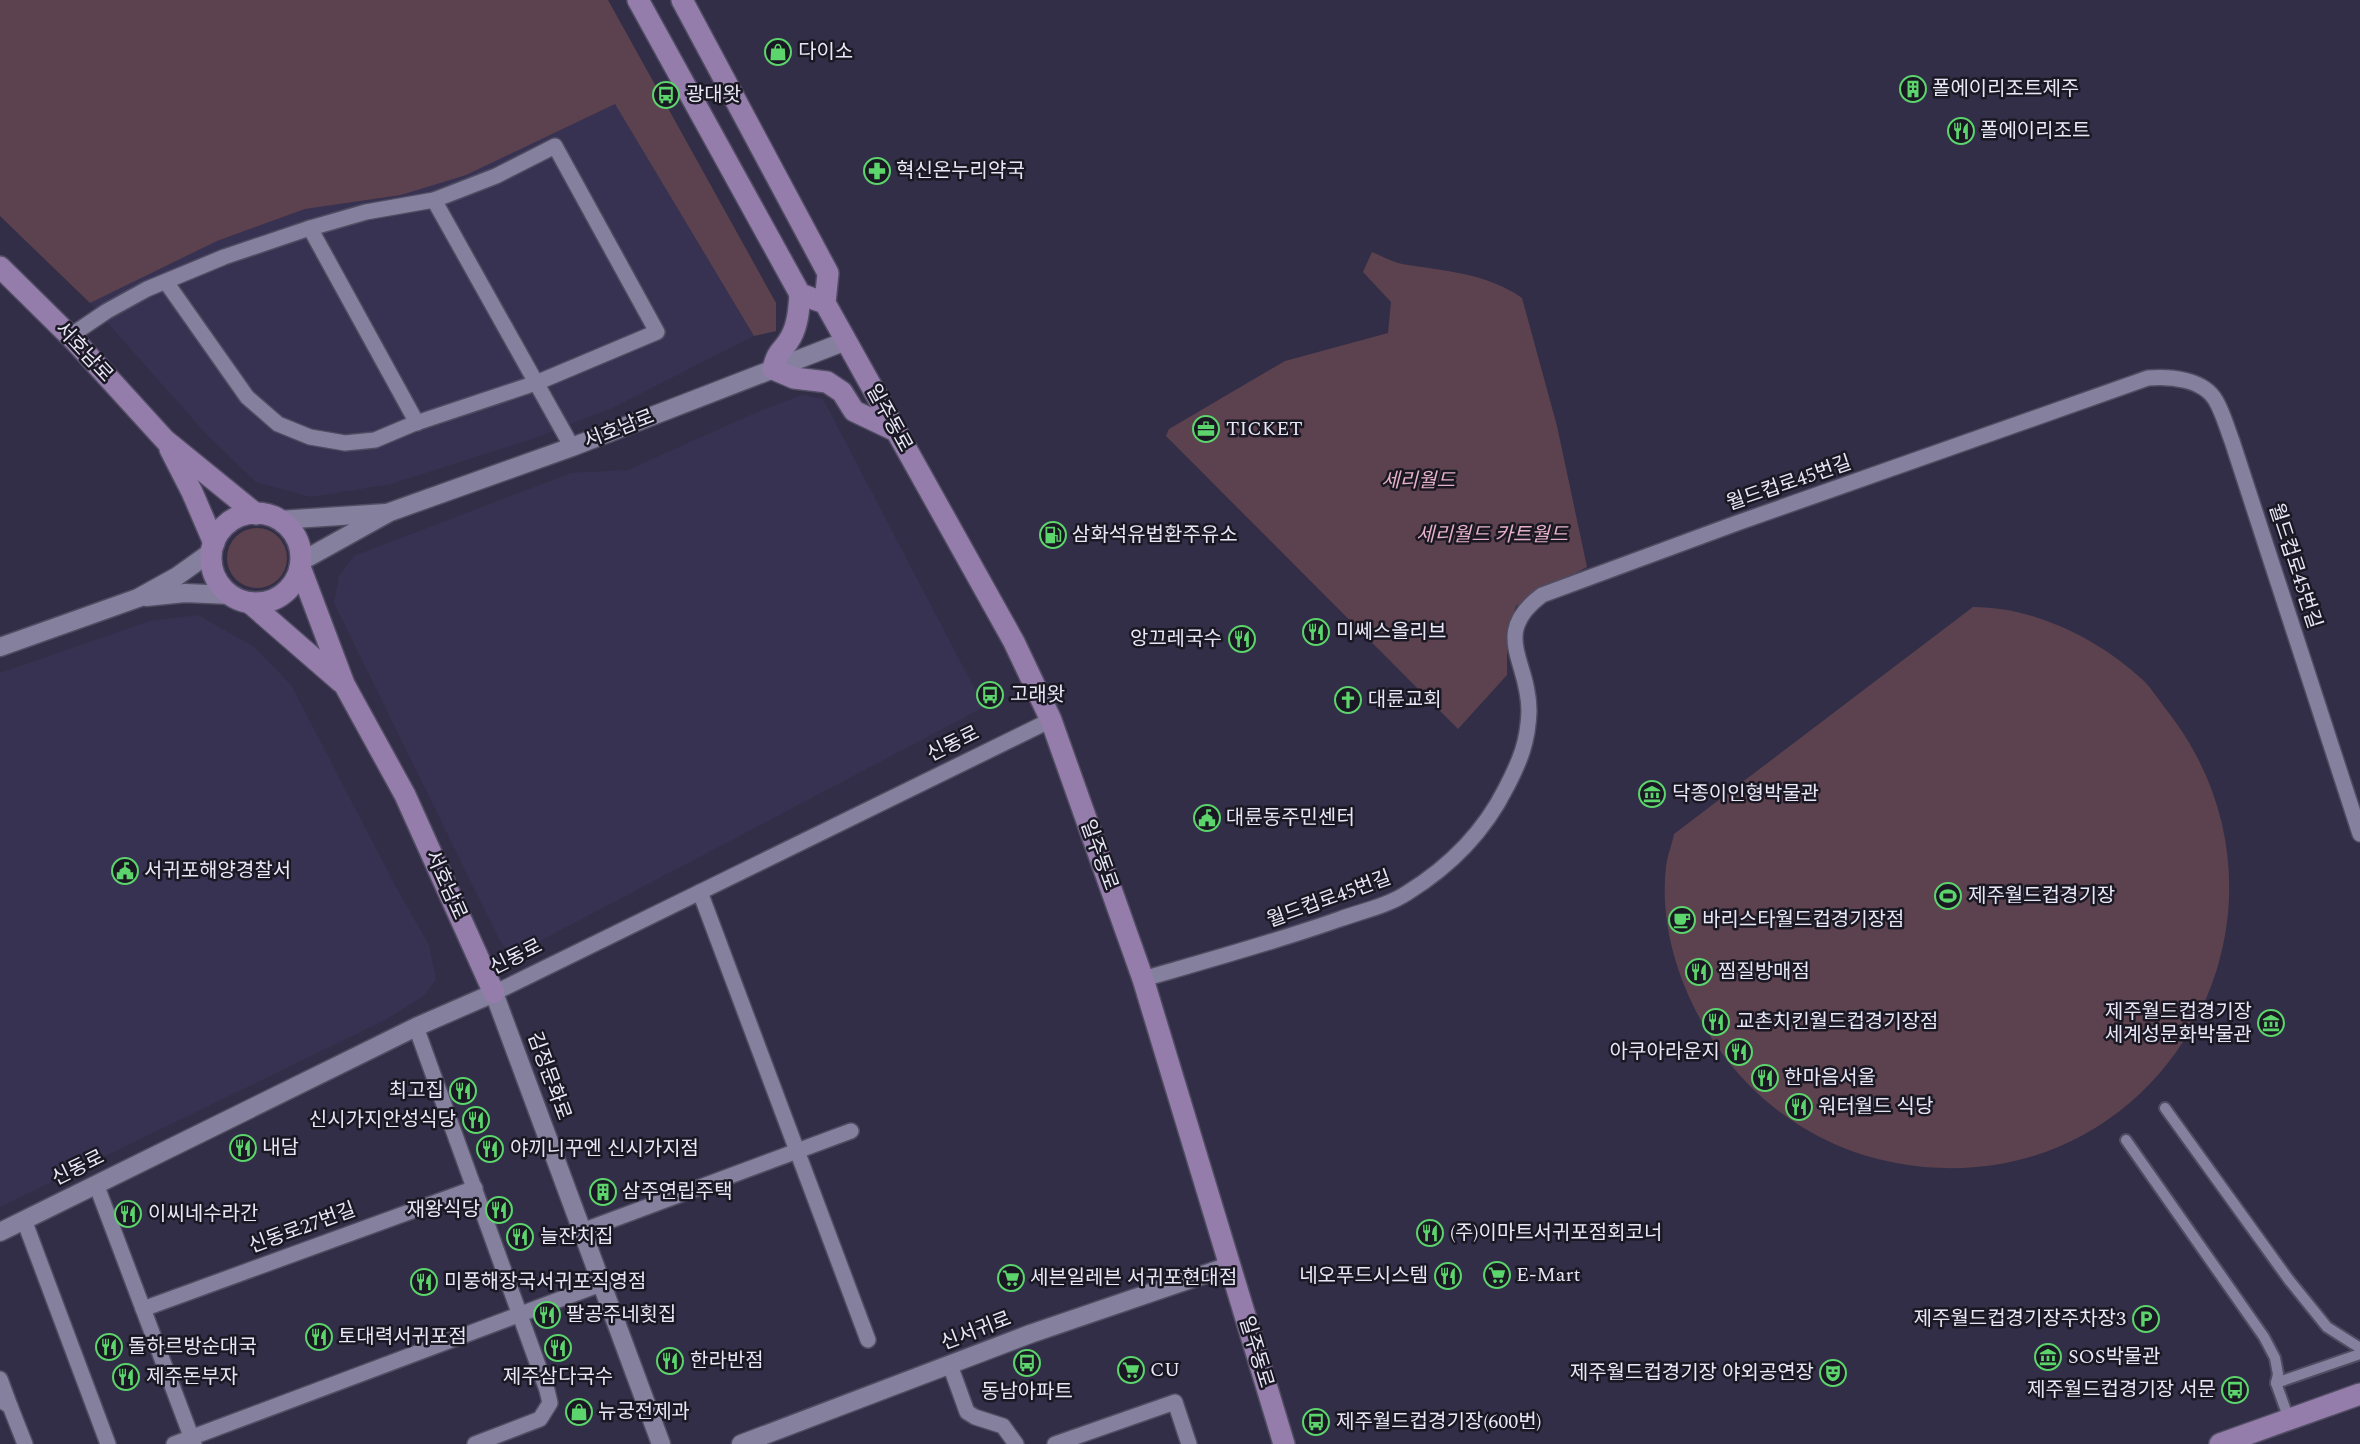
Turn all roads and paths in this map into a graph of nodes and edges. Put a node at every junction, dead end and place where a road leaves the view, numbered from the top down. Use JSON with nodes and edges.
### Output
{"nodes":[{"id":1,"x":638,"y":0,"type":"edge"},
{"id":2,"x":682,"y":0,"type":"edge"},
{"id":3,"x":434,"y":200,"type":"junction"},
{"id":4,"x":310,"y":228,"type":"junction"},
{"id":5,"x":0,"y":267,"type":"edge"},
{"id":6,"x":166,"y":282,"type":"junction"},
{"id":7,"x":800,"y":294,"type":"junction"},
{"id":8,"x":825,"y":303,"type":"junction"},
{"id":9,"x":70,"y":336,"type":"junction"},
{"id":10,"x":846,"y":341,"type":"junction"},
{"id":11,"x":773,"y":369,"type":"junction"},
{"id":12,"x":536,"y":383,"type":"junction"},
{"id":13,"x":417,"y":423,"type":"junction"},
{"id":14,"x":896,"y":431,"type":"junction"},
{"id":15,"x":165,"y":440,"type":"junction"},
{"id":16,"x":572,"y":447,"type":"junction"},
{"id":17,"x":390,"y":512,"type":"junction"},
{"id":18,"x":256,"y":513,"type":"junction"},
{"id":19,"x":279,"y":520,"type":"junction"},
{"id":20,"x":212,"y":547,"type":"junction"},
{"id":21,"x":300,"y":565,"type":"junction"},
{"id":22,"x":230,"y":595,"type":"junction"},
{"id":23,"x":138,"y":598,"type":"junction"},
{"id":24,"x":250,"y":603,"type":"junction"},
{"id":25,"x":0,"y":647,"type":"edge"},
{"id":26,"x":344,"y":684,"type":"junction"},
{"id":27,"x":1051,"y":720,"type":"junction"},
{"id":28,"x":2360,"y":834,"type":"edge"},
{"id":29,"x":700,"y":892,"type":"junction"},
{"id":30,"x":1143,"y":979,"type":"junction"},
{"id":31,"x":494,"y":993,"type":"junction"},
{"id":32,"x":416,"y":1027,"type":"junction"},
{"id":33,"x":2164,"y":1108,"type":"dead end"},
{"id":34,"x":850,"y":1131,"type":"dead end"},
{"id":35,"x":2126,"y":1140,"type":"dead end"},
{"id":36,"x":797,"y":1150,"type":"junction"},
{"id":37,"x":96,"y":1184,"type":"junction"},
{"id":38,"x":475,"y":1188,"type":"junction"},
{"id":39,"x":24,"y":1220,"type":"junction"},
{"id":40,"x":582,"y":1231,"type":"junction"},
{"id":41,"x":0,"y":1232,"type":"edge"},
{"id":42,"x":1228,"y":1266,"type":"junction"},
{"id":43,"x":601,"y":1284,"type":"junction"},
{"id":44,"x":143,"y":1309,"type":"junction"},
{"id":45,"x":521,"y":1313,"type":"junction"},
{"id":46,"x":868,"y":1340,"type":"dead end"},
{"id":47,"x":2360,"y":1348,"type":"edge"},
{"id":48,"x":2360,"y":1354,"type":"edge"},
{"id":49,"x":950,"y":1365,"type":"junction"},
{"id":50,"x":0,"y":1379,"type":"edge"},
{"id":51,"x":2276,"y":1383,"type":"junction"},
{"id":52,"x":2360,"y":1394,"type":"edge"},
{"id":53,"x":5,"y":1403,"type":"edge"},
{"id":54,"x":2289,"y":1419,"type":"junction"},
{"id":55,"x":192,"y":1441,"type":"edge"},
{"id":56,"x":25,"y":1444,"type":"edge"},
{"id":57,"x":108,"y":1444,"type":"edge"},
{"id":58,"x":174,"y":1444,"type":"edge"},
{"id":59,"x":476,"y":1444,"type":"edge"},
{"id":60,"x":661,"y":1444,"type":"edge"},
{"id":61,"x":741,"y":1444,"type":"edge"},
{"id":62,"x":1016,"y":1444,"type":"edge"},
{"id":63,"x":1055,"y":1444,"type":"edge"},
{"id":64,"x":1190,"y":1444,"type":"edge"},
{"id":65,"x":1284,"y":1444,"type":"edge"},
{"id":66,"x":2220,"y":1444,"type":"edge"}],
"edges":[{"from":1,"to":7,"type":"main road"},
{"from":2,"to":8,"type":"main road"},
{"from":3,"to":4,"type":"street"},
{"from":3,"to":12,"type":"street"},
{"from":3,"to":12,"type":"street"},
{"from":4,"to":6,"type":"street"},
{"from":4,"to":13,"type":"street"},
{"from":5,"to":9,"type":"main road","name":"서호남로"},
{"from":6,"to":9,"type":"street"},
{"from":6,"to":13,"type":"street"},
{"from":7,"to":8,"type":"main road"},
{"from":7,"to":11,"type":"main road"},
{"from":8,"to":10,"type":"main road","name":"일주동로"},
{"from":9,"to":15,"type":"main road","name":"서호남로"},
{"from":10,"to":11,"type":"street","name":"서호남로"},
{"from":10,"to":14,"type":"main road","name":"일주동로"},
{"from":11,"to":14,"type":"main road"},
{"from":11,"to":16,"type":"street","name":"서호남로"},
{"from":12,"to":13,"type":"street"},
{"from":12,"to":16,"type":"street"},
{"from":14,"to":27,"type":"main road","name":"일주동로"},
{"from":15,"to":18,"type":"main road"},
{"from":15,"to":20,"type":"main road"},
{"from":16,"to":17,"type":"street","name":"서호남로"},
{"from":17,"to":19,"type":"street"},
{"from":17,"to":21,"type":"street"},
{"from":18,"to":19,"type":"main road"},
{"from":18,"to":20,"type":"main road"},
{"from":19,"to":21,"type":"main road"},
{"from":20,"to":22,"type":"main road"},
{"from":20,"to":23,"type":"street"},
{"from":21,"to":24,"type":"main road"},
{"from":21,"to":26,"type":"main road"},
{"from":22,"to":23,"type":"street"},
{"from":22,"to":24,"type":"main road"},
{"from":23,"to":25,"type":"street"},
{"from":24,"to":26,"type":"main road"},
{"from":26,"to":31,"type":"main road","name":"서호남로"},
{"from":27,"to":29,"type":"street","name":"신동로"},
{"from":27,"to":30,"type":"main road","name":"일주동로"},
{"from":28,"to":30,"type":"street","name":"월드컵로45번길"},
{"from":29,"to":31,"type":"street","name":"신동로"},
{"from":29,"to":36,"type":"street"},
{"from":30,"to":42,"type":"main road","name":"일주동로"},
{"from":31,"to":32,"type":"street","name":"신동로"},
{"from":31,"to":40,"type":"street","name":"김정문화로"},
{"from":32,"to":37,"type":"street","name":"신동로"},
{"from":32,"to":38,"type":"street"},
{"from":33,"to":47,"type":"street"},
{"from":34,"to":36,"type":"street"},
{"from":35,"to":51,"type":"street"},
{"from":36,"to":40,"type":"street"},
{"from":36,"to":46,"type":"street"},
{"from":37,"to":39,"type":"street","name":"신동로"},
{"from":37,"to":44,"type":"street"},
{"from":38,"to":44,"type":"street","name":"신동로27번길"},
{"from":38,"to":45,"type":"street"},
{"from":39,"to":41,"type":"street","name":"신동로"},
{"from":39,"to":57,"type":"street"},
{"from":40,"to":43,"type":"street","name":"김정문화로"},
{"from":42,"to":49,"type":"street","name":"신서귀로"},
{"from":42,"to":65,"type":"main road","name":"일주동로"},
{"from":43,"to":45,"type":"street"},
{"from":43,"to":60,"type":"street","name":"김정문화로"},
{"from":44,"to":55,"type":"street"},
{"from":45,"to":55,"type":"street"},
{"from":45,"to":59,"type":"street"},
{"from":48,"to":51,"type":"street"},
{"from":49,"to":61,"type":"street","name":"신서귀로"},
{"from":49,"to":62,"type":"street"},
{"from":50,"to":53,"type":"street"},
{"from":51,"to":54,"type":"street"},
{"from":52,"to":54,"type":"main road"},
{"from":53,"to":56,"type":"street"},
{"from":54,"to":66,"type":"main road"},
{"from":55,"to":58,"type":"street"},
{"from":63,"to":64,"type":"street"}]}
